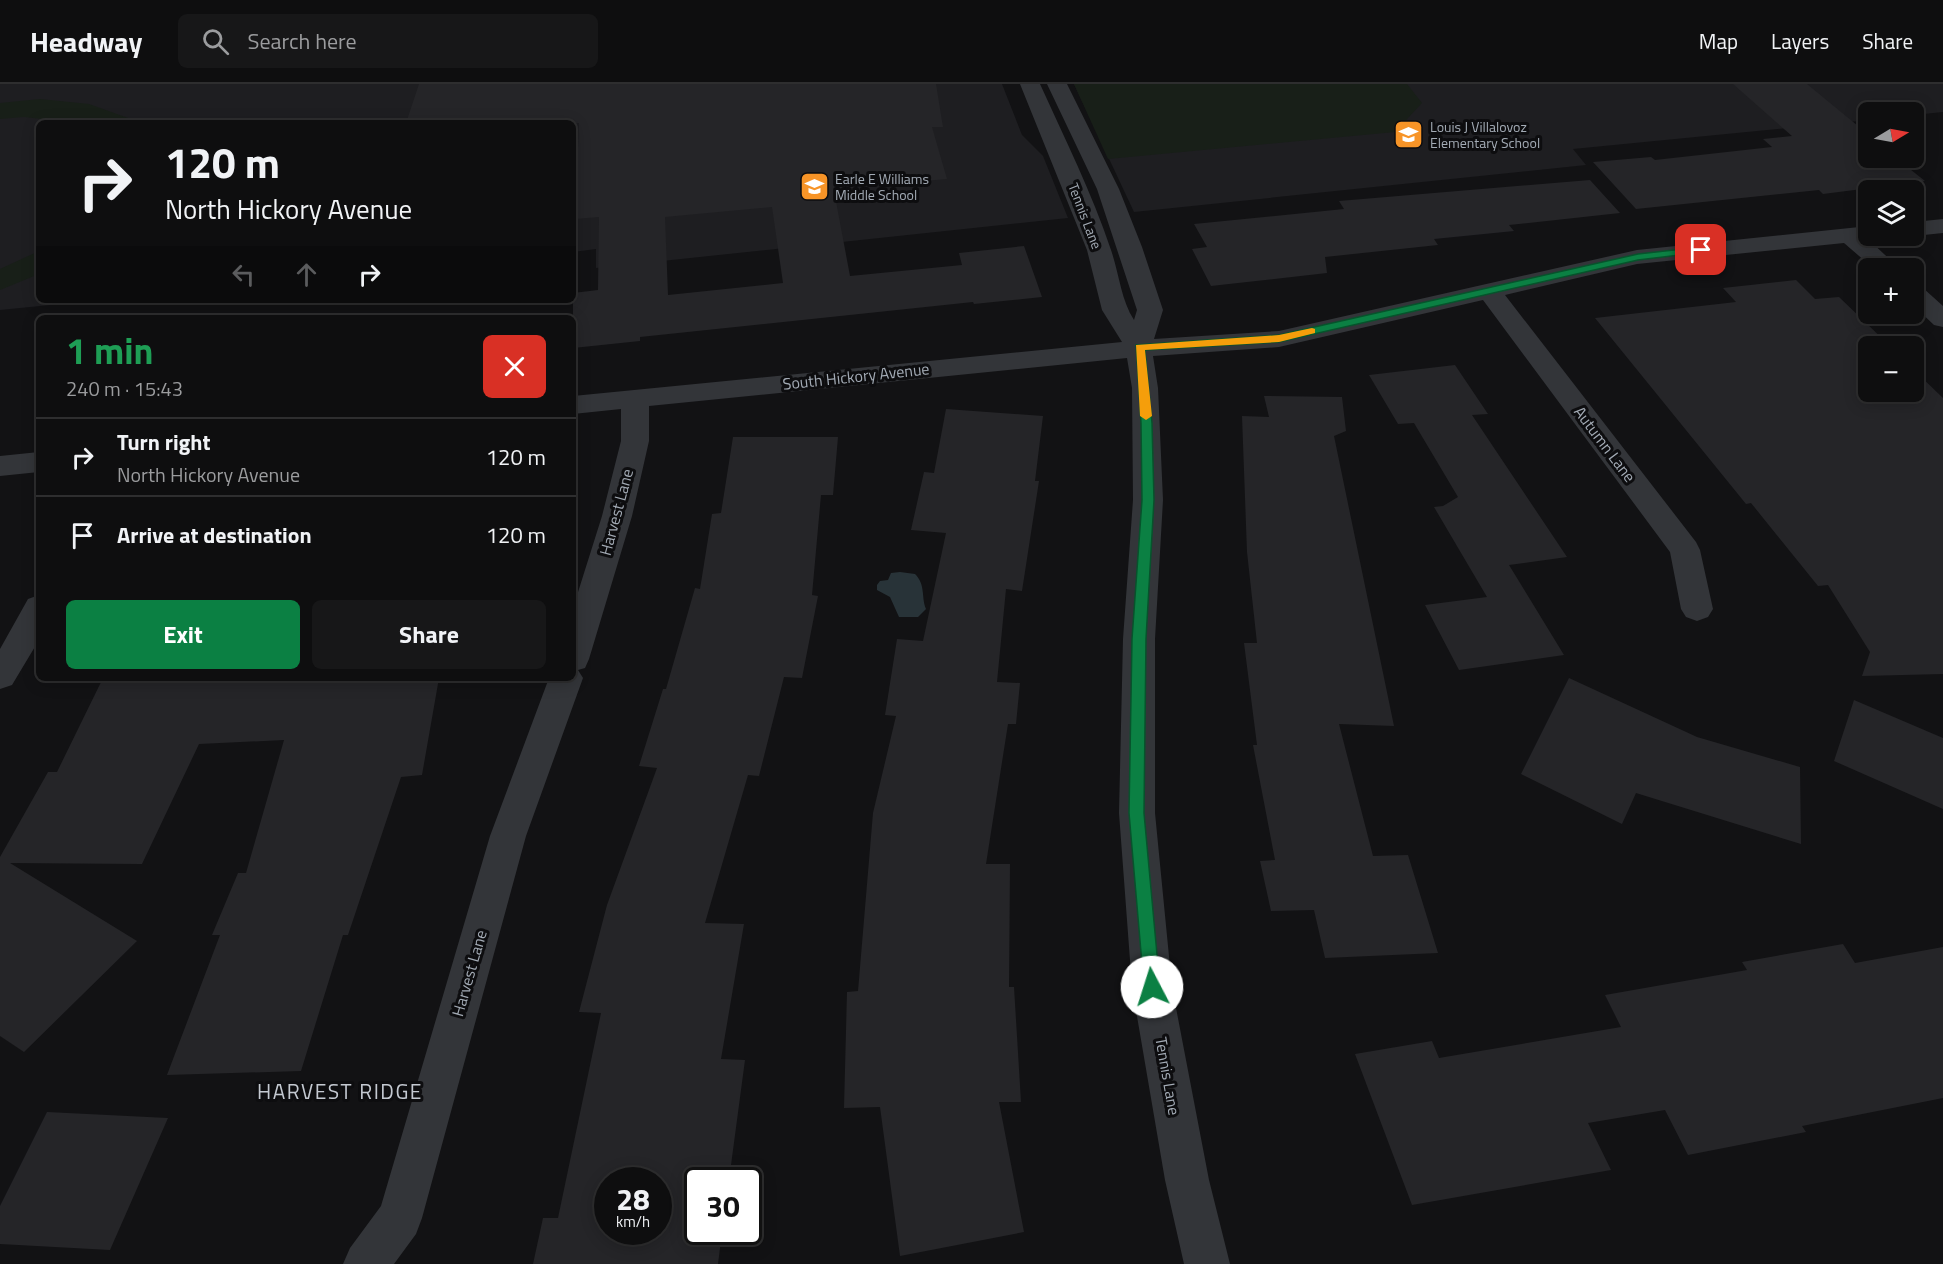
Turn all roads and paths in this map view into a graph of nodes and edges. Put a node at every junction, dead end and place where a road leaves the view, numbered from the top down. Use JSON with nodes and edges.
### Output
{"nodes":[{"id":1,"x":1030,"y":84,"type":"edge"},
{"id":2,"x":1057,"y":84,"type":"edge"},
{"id":3,"x":1943,"y":226,"type":"edge"},
{"id":4,"x":1924,"y":228,"type":"edge"},
{"id":5,"x":1858,"y":234,"type":"edge"},
{"id":6,"x":1869,"y":246,"type":"edge"},
{"id":7,"x":1879,"y":258,"type":"edge"},
{"id":8,"x":1488,"y":290,"type":"junction"},
{"id":9,"x":1924,"y":302,"type":"edge"},
{"id":10,"x":1943,"y":319,"type":"edge"},
{"id":11,"x":1139,"y":347,"type":"junction"},
{"id":12,"x":635,"y":399,"type":"junction"},
{"id":13,"x":576,"y":405,"type":"edge"},
{"id":14,"x":36,"y":462,"type":"edge"},
{"id":15,"x":0,"y":466,"type":"edge"},
{"id":16,"x":1697,"y":609,"type":"dead end"},
{"id":17,"x":36,"y":613,"type":"edge"},
{"id":18,"x":576,"y":648,"type":"edge"},
{"id":19,"x":0,"y":676,"type":"edge"},
{"id":20,"x":565,"y":681,"type":"edge"},
{"id":21,"x":366,"y":1264,"type":"edge"},
{"id":22,"x":1207,"y":1264,"type":"edge"}],
"edges":[{"from":1,"to":11,"type":"street","name":"Tennis Lane"},
{"from":2,"to":11,"type":"street","name":"Tennis Lane"},
{"from":3,"to":4,"type":"street"},
{"from":5,"to":8,"type":"street","name":"South Hickory Avenue"},
{"from":6,"to":7,"type":"street"},
{"from":8,"to":11,"type":"street","name":"South Hickory Avenue"},
{"from":8,"to":16,"type":"street","name":"Autumn Lane"},
{"from":9,"to":10,"type":"street"},
{"from":11,"to":12,"type":"street","name":"South Hickory Avenue"},
{"from":11,"to":22,"type":"street","name":"Tennis Lane"},
{"from":12,"to":13,"type":"street","name":"South Hickory Avenue"},
{"from":12,"to":18,"type":"street","name":"Harvest Lane"},
{"from":14,"to":15,"type":"street"},
{"from":17,"to":19,"type":"street"},
{"from":20,"to":21,"type":"street","name":"Harvest Lane"}]}
